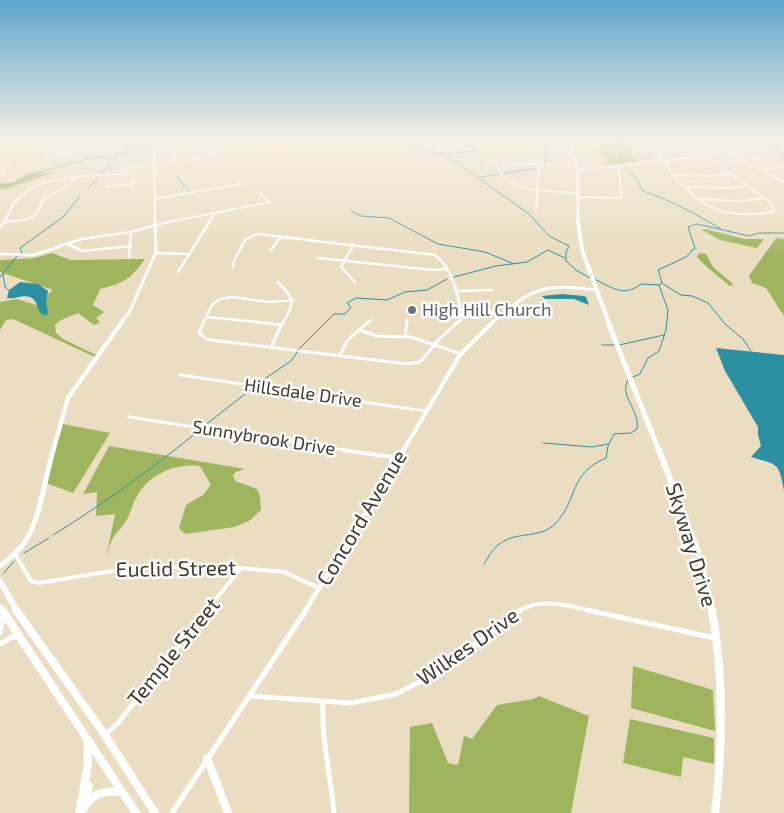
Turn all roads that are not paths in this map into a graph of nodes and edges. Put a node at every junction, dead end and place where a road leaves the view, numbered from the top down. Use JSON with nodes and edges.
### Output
{"nodes":[{"id":1,"x":63,"y":179,"type":"edge"},
{"id":2,"x":75,"y":179,"type":"edge"},
{"id":3,"x":133,"y":179,"type":"edge"},
{"id":4,"x":155,"y":179,"type":"edge"},
{"id":5,"x":507,"y":179,"type":"edge"},
{"id":6,"x":538,"y":179,"type":"edge"},
{"id":7,"x":577,"y":179,"type":"edge"},
{"id":8,"x":619,"y":179,"type":"edge"},
{"id":9,"x":678,"y":179,"type":"edge"},
{"id":10,"x":739,"y":179,"type":"edge"},
{"id":11,"x":133,"y":184,"type":"junction"},
{"id":12,"x":240,"y":184,"type":"dead end"},
{"id":13,"x":686,"y":186,"type":"junction"},
{"id":14,"x":748,"y":186,"type":"junction"},
{"id":15,"x":106,"y":187,"type":"dead end"},
{"id":16,"x":133,"y":189,"type":"dead end"},
{"id":17,"x":537,"y":189,"type":"junction"},
{"id":18,"x":261,"y":193,"type":"dead end"},
{"id":19,"x":578,"y":195,"type":"junction"},
{"id":20,"x":764,"y":198,"type":"junction"},
{"id":21,"x":155,"y":199,"type":"junction"},
{"id":22,"x":700,"y":199,"type":"junction"},
{"id":23,"x":536,"y":210,"type":"dead end"},
{"id":24,"x":214,"y":214,"type":"dead end"},
{"id":25,"x":5,"y":222,"type":"junction"},
{"id":26,"x":156,"y":225,"type":"junction"},
{"id":27,"x":0,"y":227,"type":"edge"},
{"id":28,"x":131,"y":232,"type":"junction"},
{"id":29,"x":281,"y":236,"type":"junction"},
{"id":30,"x":66,"y":244,"type":"junction"},
{"id":31,"x":354,"y":244,"type":"junction"},
{"id":32,"x":131,"y":246,"type":"junction"},
{"id":33,"x":271,"y":250,"type":"dead end"},
{"id":34,"x":156,"y":253,"type":"junction"},
{"id":35,"x":0,"y":254,"type":"edge"},
{"id":36,"x":189,"y":254,"type":"junction"},
{"id":37,"x":129,"y":256,"type":"dead end"},
{"id":38,"x":318,"y":258,"type":"dead end"},
{"id":39,"x":345,"y":260,"type":"junction"},
{"id":40,"x":233,"y":267,"type":"dead end"},
{"id":41,"x":447,"y":269,"type":"junction"},
{"id":42,"x":178,"y":272,"type":"dead end"},
{"id":43,"x":278,"y":282,"type":"dead end"},
{"id":44,"x":355,"y":282,"type":"dead end"},
{"id":45,"x":492,"y":290,"type":"dead end"},
{"id":46,"x":597,"y":290,"type":"junction"},
{"id":47,"x":456,"y":291,"type":"junction"},
{"id":48,"x":293,"y":300,"type":"junction"},
{"id":49,"x":460,"y":310,"type":"junction"},
{"id":50,"x":502,"y":316,"type":"junction"},
{"id":51,"x":206,"y":317,"type":"junction"},
{"id":52,"x":371,"y":320,"type":"dead end"},
{"id":53,"x":407,"y":320,"type":"dead end"},
{"id":54,"x":282,"y":325,"type":"junction"},
{"id":55,"x":360,"y":330,"type":"junction"},
{"id":56,"x":405,"y":336,"type":"junction"},
{"id":57,"x":434,"y":344,"type":"junction"},
{"id":58,"x":271,"y":347,"type":"junction"},
{"id":59,"x":461,"y":354,"type":"junction"},
{"id":60,"x":340,"y":355,"type":"junction"},
{"id":61,"x":180,"y":375,"type":"dead end"},
{"id":62,"x":426,"y":411,"type":"junction"},
{"id":63,"x":129,"y":417,"type":"dead end"},
{"id":64,"x":398,"y":458,"type":"junction"},
{"id":65,"x":15,"y":554,"type":"junction"},
{"id":66,"x":0,"y":566,"type":"edge"},
{"id":67,"x":242,"y":567,"type":"junction"},
{"id":68,"x":0,"y":581,"type":"edge"},
{"id":69,"x":320,"y":589,"type":"junction"},
{"id":70,"x":2,"y":610,"type":"edge"},
{"id":71,"x":0,"y":634,"type":"edge"},
{"id":72,"x":19,"y":637,"type":"junction"},
{"id":73,"x":717,"y":638,"type":"junction"},
{"id":74,"x":0,"y":644,"type":"edge"},
{"id":75,"x":248,"y":696,"type":"junction"},
{"id":76,"x":323,"y":702,"type":"junction"},
{"id":77,"x":105,"y":735,"type":"junction"},
{"id":78,"x":86,"y":739,"type":"junction"},
{"id":79,"x":207,"y":758,"type":"junction"},
{"id":80,"x":122,"y":792,"type":"junction"},
{"id":81,"x":82,"y":810,"type":"edge"},
{"id":82,"x":173,"y":811,"type":"edge"},
{"id":83,"x":136,"y":813,"type":"edge"},
{"id":84,"x":155,"y":813,"type":"edge"},
{"id":85,"x":228,"y":813,"type":"edge"},
{"id":86,"x":334,"y":813,"type":"edge"},
{"id":87,"x":715,"y":813,"type":"edge"}],
"edges":[{"from":1,"to":25,"type":"street"},
{"from":2,"to":25,"type":"street"},
{"from":3,"to":11,"type":"street"},
{"from":4,"to":21,"type":"main road"},
{"from":5,"to":17,"type":"street"},
{"from":6,"to":17,"type":"street"},
{"from":7,"to":19,"type":"highway","name":"Skyway Drive"},
{"from":8,"to":19,"type":"street"},
{"from":9,"to":13,"type":"street"},
{"from":10,"to":14,"type":"street"},
{"from":11,"to":15,"type":"street"},
{"from":11,"to":16,"type":"street"},
{"from":12,"to":21,"type":"street"},
{"from":13,"to":14,"type":"street"},
{"from":13,"to":22,"type":"street"},
{"from":14,"to":20,"type":"street"},
{"from":17,"to":19,"type":"street"},
{"from":17,"to":23,"type":"street"},
{"from":18,"to":26,"type":"street"},
{"from":19,"to":46,"type":"highway","name":"Skyway Drive"},
{"from":20,"to":22,"type":"street"},
{"from":20,"to":22,"type":"street"},
{"from":21,"to":26,"type":"main road"},
{"from":24,"to":36,"type":"street"},
{"from":25,"to":27,"type":"street"},
{"from":26,"to":28,"type":"street"},
{"from":26,"to":34,"type":"main road"},
{"from":28,"to":30,"type":"street"},
{"from":28,"to":32,"type":"street"},
{"from":29,"to":31,"type":"street"},
{"from":29,"to":33,"type":"street"},
{"from":29,"to":40,"type":"street"},
{"from":30,"to":32,"type":"street"},
{"from":30,"to":35,"type":"street"},
{"from":31,"to":39,"type":"street"},
{"from":31,"to":41,"type":"street"},
{"from":32,"to":37,"type":"street"},
{"from":34,"to":36,"type":"street"},
{"from":34,"to":65,"type":"main road"},
{"from":36,"to":42,"type":"street"},
{"from":38,"to":39,"type":"street"},
{"from":39,"to":41,"type":"street"},
{"from":39,"to":44,"type":"street"},
{"from":41,"to":47,"type":"street"},
{"from":43,"to":48,"type":"street"},
{"from":45,"to":47,"type":"street"},
{"from":46,"to":50,"type":"street","name":"Concord Avenue"},
{"from":46,"to":73,"type":"highway","name":"Skyway Drive"},
{"from":47,"to":49,"type":"street"},
{"from":48,"to":51,"type":"street"},
{"from":48,"to":54,"type":"street"},
{"from":49,"to":50,"type":"street"},
{"from":49,"to":57,"type":"street"},
{"from":50,"to":59,"type":"street","name":"Concord Avenue"},
{"from":51,"to":54,"type":"street"},
{"from":51,"to":58,"type":"street"},
{"from":52,"to":55,"type":"street"},
{"from":53,"to":56,"type":"street"},
{"from":54,"to":58,"type":"street"},
{"from":55,"to":56,"type":"street"},
{"from":55,"to":60,"type":"street"},
{"from":56,"to":57,"type":"street"},
{"from":57,"to":59,"type":"street"},
{"from":57,"to":60,"type":"street"},
{"from":58,"to":60,"type":"street"},
{"from":59,"to":62,"type":"street","name":"Concord Avenue"},
{"from":61,"to":62,"type":"street","name":"Hillsdale Drive"},
{"from":62,"to":64,"type":"street","name":"Concord Avenue"},
{"from":63,"to":64,"type":"street","name":"Sunnybrook Drive"},
{"from":64,"to":69,"type":"street","name":"Concord Avenue"},
{"from":65,"to":66,"type":"main road"},
{"from":65,"to":67,"type":"street","name":"Euclid Street"},
{"from":67,"to":69,"type":"street","name":"Euclid Street"},
{"from":67,"to":77,"type":"street","name":"Temple Street"},
{"from":68,"to":77,"type":"highway"},
{"from":69,"to":75,"type":"street","name":"Concord Avenue"},
{"from":70,"to":71,"type":"street"},
{"from":70,"to":72,"type":"highway"},
{"from":72,"to":74,"type":"street"},
{"from":72,"to":78,"type":"highway"},
{"from":73,"to":76,"type":"street","name":"Wilkes Drive"},
{"from":73,"to":87,"type":"highway","name":"Skyway Drive"},
{"from":75,"to":76,"type":"street","name":"Wilkes Drive"},
{"from":75,"to":79,"type":"street","name":"Concord Avenue"},
{"from":76,"to":86,"type":"street"},
{"from":77,"to":84,"type":"highway"},
{"from":78,"to":80,"type":"highway"},
{"from":78,"to":81,"type":"highway"},
{"from":79,"to":82,"type":"street","name":"Concord Avenue"},
{"from":79,"to":85,"type":"highway"},
{"from":80,"to":81,"type":"highway"},
{"from":80,"to":83,"type":"highway"}]}
